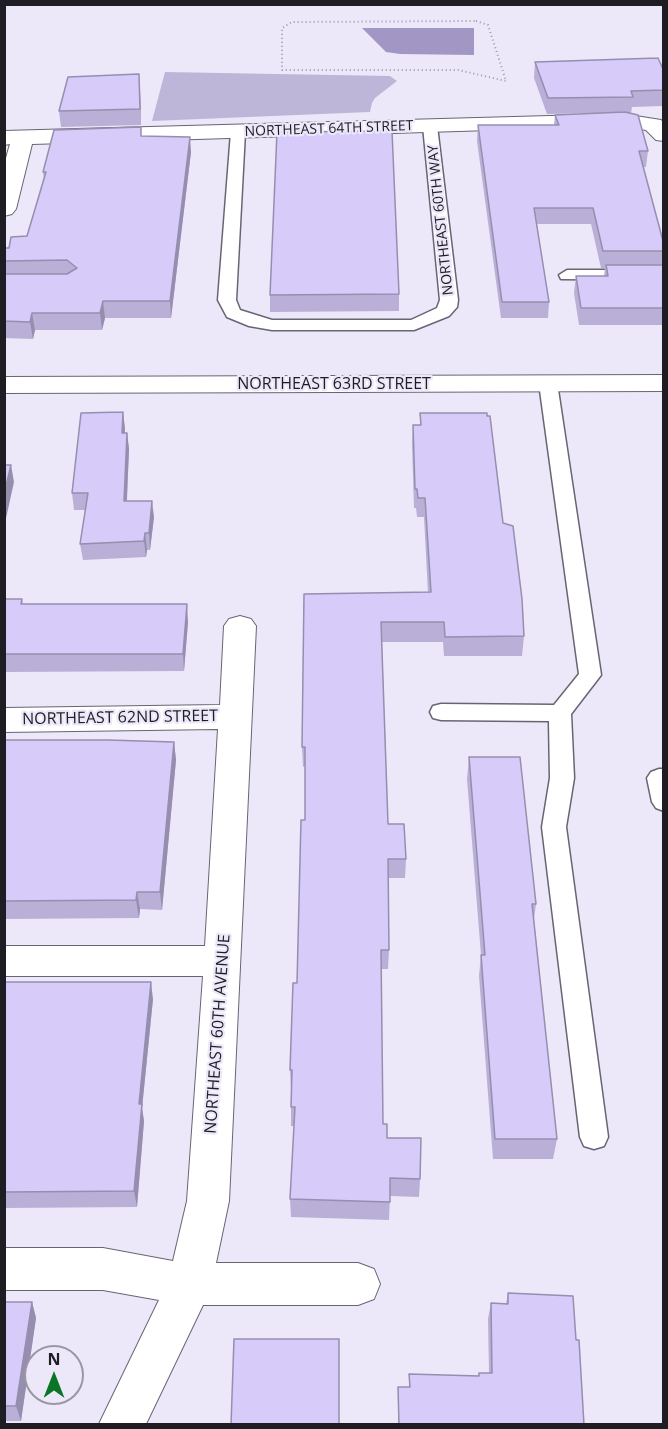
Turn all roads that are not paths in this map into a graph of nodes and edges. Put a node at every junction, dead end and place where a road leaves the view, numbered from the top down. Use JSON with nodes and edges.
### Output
{"nodes":[{"id":1,"x":430,"y":126,"type":"junction"},
{"id":2,"x":660,"y":127,"type":"edge"},
{"id":3,"x":238,"y":132,"type":"junction"},
{"id":4,"x":14,"y":138,"type":"edge"},
{"id":5,"x":4,"y":209,"type":"edge"},
{"id":6,"x":567,"y":275,"type":"dead end"},
{"id":7,"x":663,"y":276,"type":"edge"},
{"id":8,"x":548,"y":383,"type":"junction"},
{"id":9,"x":663,"y":383,"type":"edge"},
{"id":10,"x":4,"y":385,"type":"edge"},
{"id":11,"x":240,"y":626,"type":"dead end"},
{"id":12,"x":441,"y":712,"type":"dead end"},
{"id":13,"x":560,"y":713,"type":"junction"},
{"id":14,"x":235,"y":717,"type":"junction"},
{"id":15,"x":4,"y":720,"type":"edge"},
{"id":16,"x":663,"y":778,"type":"edge"},
{"id":17,"x":663,"y":802,"type":"edge"},
{"id":18,"x":4,"y":961,"type":"edge"},
{"id":19,"x":223,"y":961,"type":"junction"},
{"id":20,"x":594,"y":1137,"type":"dead end"},
{"id":21,"x":4,"y":1269,"type":"edge"},
{"id":22,"x":190,"y":1284,"type":"junction"},
{"id":23,"x":358,"y":1284,"type":"dead end"},
{"id":24,"x":122,"y":1425,"type":"edge"}],
"edges":[{"from":1,"to":2,"type":"street","name":"NORTHEAST 64TH STREET"},
{"from":1,"to":3,"type":"street","name":"NORTHEAST 64TH STREET"},
{"from":1,"to":3,"type":"lane","name":"NORTHEAST 60TH WAY"},
{"from":3,"to":4,"type":"street","name":"NORTHEAST 64TH STREET"},
{"from":4,"to":5,"type":"street"},
{"from":6,"to":7,"type":"lane"},
{"from":8,"to":9,"type":"street","name":"NORTHEAST 63RD STREET"},
{"from":8,"to":10,"type":"street","name":"NORTHEAST 63RD STREET"},
{"from":8,"to":13,"type":"lane"},
{"from":11,"to":14,"type":"street","name":"NORTHEAST 60TH AVENUE"},
{"from":12,"to":13,"type":"lane"},
{"from":13,"to":20,"type":"lane"},
{"from":14,"to":15,"type":"street","name":"NORTHEAST 62ND STREET"},
{"from":14,"to":19,"type":"street","name":"NORTHEAST 60TH AVENUE"},
{"from":16,"to":17,"type":"lane"},
{"from":18,"to":19,"type":"street"},
{"from":19,"to":22,"type":"street","name":"NORTHEAST 60TH AVENUE"},
{"from":21,"to":22,"type":"street"},
{"from":22,"to":23,"type":"street"},
{"from":22,"to":24,"type":"street","name":"NORTHEAST 60TH AVENUE"}]}
